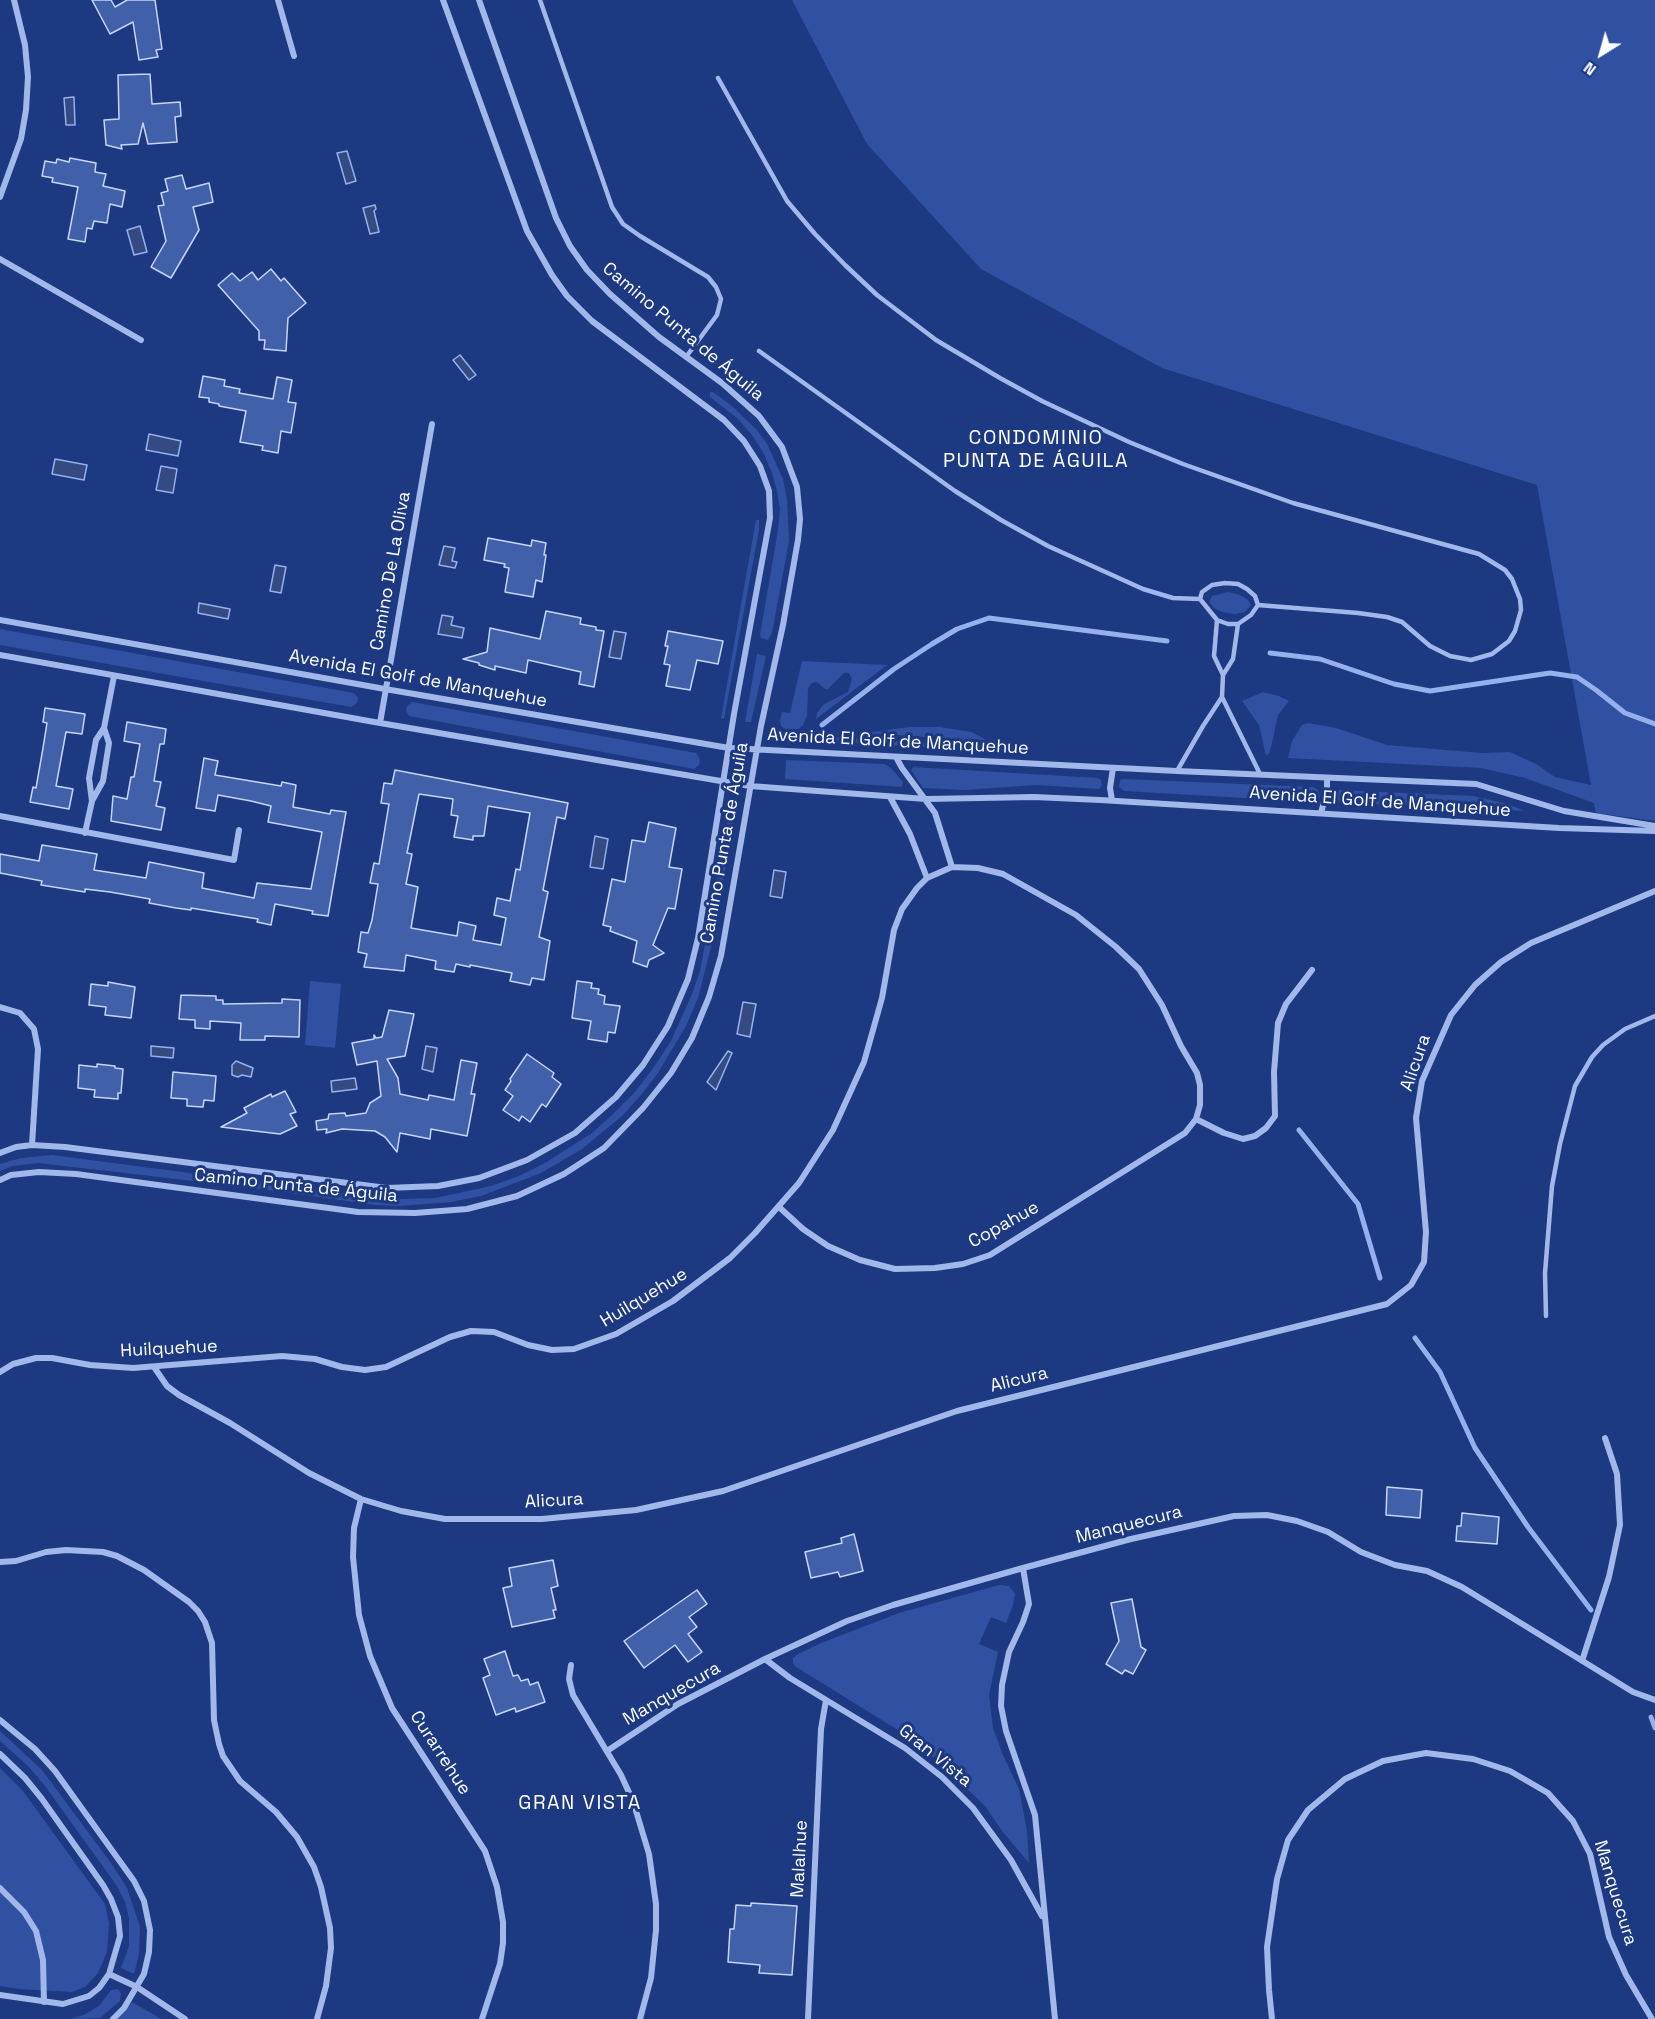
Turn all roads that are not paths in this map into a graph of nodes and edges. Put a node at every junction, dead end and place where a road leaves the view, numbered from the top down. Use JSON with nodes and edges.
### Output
{"nodes":[{"id":1,"x":14,"y":0,"type":"edge"},
{"id":2,"x":278,"y":0,"type":"edge"},
{"id":3,"x":443,"y":0,"type":"edge"},
{"id":4,"x":479,"y":0,"type":"edge"},
{"id":5,"x":540,"y":0,"type":"edge"},
{"id":6,"x":294,"y":56,"type":"dead end"},
{"id":7,"x":718,"y":78,"type":"dead end"},
{"id":8,"x":0,"y":197,"type":"edge"},
{"id":9,"x":0,"y":259,"type":"edge"},
{"id":10,"x":141,"y":340,"type":"dead end"},
{"id":11,"x":759,"y":351,"type":"dead end"},
{"id":12,"x":686,"y":357,"type":"junction"},
{"id":13,"x":432,"y":424,"type":"dead end"},
{"id":14,"x":1200,"y":599,"type":"junction"},
{"id":15,"x":1258,"y":605,"type":"junction"},
{"id":16,"x":0,"y":620,"type":"edge"},
{"id":17,"x":1217,"y":620,"type":"junction"},
{"id":18,"x":1238,"y":624,"type":"junction"},
{"id":19,"x":0,"y":655,"type":"edge"},
{"id":20,"x":1223,"y":675,"type":"junction"},
{"id":21,"x":114,"y":676,"type":"junction"},
{"id":22,"x":385,"y":689,"type":"junction"},
{"id":23,"x":1222,"y":697,"type":"junction"},
{"id":24,"x":380,"y":723,"type":"junction"},
{"id":25,"x":104,"y":728,"type":"junction"},
{"id":26,"x":729,"y":748,"type":"junction"},
{"id":27,"x":757,"y":750,"type":"junction"},
{"id":28,"x":896,"y":757,"type":"junction"},
{"id":29,"x":1113,"y":768,"type":"junction"},
{"id":30,"x":1177,"y":771,"type":"junction"},
{"id":31,"x":1260,"y":774,"type":"junction"},
{"id":32,"x":1326,"y":778,"type":"junction"},
{"id":33,"x":724,"y":782,"type":"junction"},
{"id":34,"x":750,"y":786,"type":"junction"},
{"id":35,"x":890,"y":797,"type":"junction"},
{"id":36,"x":926,"y":799,"type":"junction"},
{"id":37,"x":1112,"y":800,"type":"junction"},
{"id":38,"x":92,"y":801,"type":"junction"},
{"id":39,"x":1321,"y":813,"type":"junction"},
{"id":40,"x":0,"y":816,"type":"edge"},
{"id":41,"x":1655,"y":829,"type":"edge"},
{"id":42,"x":239,"y":830,"type":"dead end"},
{"id":43,"x":85,"y":833,"type":"junction"},
{"id":44,"x":952,"y":867,"type":"junction"},
{"id":45,"x":927,"y":878,"type":"junction"},
{"id":46,"x":1655,"y":891,"type":"edge"},
{"id":47,"x":1312,"y":970,"type":"dead end"},
{"id":48,"x":0,"y":1007,"type":"edge"},
{"id":49,"x":1655,"y":1016,"type":"edge"},
{"id":50,"x":1196,"y":1119,"type":"junction"},
{"id":51,"x":32,"y":1145,"type":"junction"},
{"id":52,"x":0,"y":1153,"type":"edge"},
{"id":53,"x":0,"y":1180,"type":"edge"},
{"id":54,"x":779,"y":1208,"type":"junction"},
{"id":55,"x":1546,"y":1316,"type":"dead end"},
{"id":56,"x":154,"y":1367,"type":"junction"},
{"id":57,"x":0,"y":1372,"type":"edge"},
{"id":58,"x":1605,"y":1438,"type":"dead end"},
{"id":59,"x":361,"y":1499,"type":"junction"},
{"id":60,"x":0,"y":1562,"type":"edge"},
{"id":61,"x":1023,"y":1568,"type":"junction"},
{"id":62,"x":765,"y":1659,"type":"junction"},
{"id":63,"x":1582,"y":1661,"type":"junction"},
{"id":64,"x":571,"y":1665,"type":"dead end"},
{"id":65,"x":826,"y":1700,"type":"junction"},
{"id":66,"x":1655,"y":1700,"type":"edge"},
{"id":67,"x":0,"y":1720,"type":"edge"},
{"id":68,"x":607,"y":1751,"type":"junction"},
{"id":69,"x":0,"y":1754,"type":"edge"},
{"id":70,"x":0,"y":1888,"type":"edge"},
{"id":71,"x":1044,"y":1919,"type":"junction"},
{"id":72,"x":109,"y":1974,"type":"junction"},
{"id":73,"x":137,"y":1987,"type":"junction"},
{"id":74,"x":0,"y":1995,"type":"edge"},
{"id":75,"x":44,"y":2002,"type":"junction"},
{"id":76,"x":113,"y":2019,"type":"edge"},
{"id":77,"x":185,"y":2019,"type":"edge"},
{"id":78,"x":317,"y":2019,"type":"edge"},
{"id":79,"x":482,"y":2019,"type":"edge"},
{"id":80,"x":640,"y":2019,"type":"edge"},
{"id":81,"x":808,"y":2019,"type":"edge"},
{"id":82,"x":1055,"y":2019,"type":"edge"},
{"id":83,"x":1272,"y":2019,"type":"edge"},
{"id":84,"x":1652,"y":2019,"type":"edge"}],
"edges":[{"from":1,"to":8,"type":"street"},
{"from":2,"to":6,"type":"street"},
{"from":3,"to":26,"type":"street","name":"Camino Punta de Águila"},
{"from":4,"to":12,"type":"street","name":"Camino Punta de Águila"},
{"from":5,"to":12,"type":"lane"},
{"from":7,"to":15,"type":"lane"},
{"from":9,"to":10,"type":"street"},
{"from":11,"to":14,"type":"lane"},
{"from":12,"to":27,"type":"street","name":"Camino Punta de Águila"},
{"from":13,"to":22,"type":"street","name":"Camino De La Oliva"},
{"from":14,"to":15,"type":"lane"},
{"from":14,"to":17,"type":"lane"},
{"from":15,"to":18,"type":"lane"},
{"from":16,"to":22,"type":"street","name":"Avenida El Golf de Manquehue"},
{"from":17,"to":18,"type":"lane"},
{"from":17,"to":20,"type":"lane"},
{"from":18,"to":20,"type":"lane"},
{"from":19,"to":21,"type":"street","name":"Avenida El Golf de Manquehue"},
{"from":20,"to":23,"type":"lane"},
{"from":21,"to":24,"type":"street","name":"Avenida El Golf de Manquehue"},
{"from":21,"to":25,"type":"street"},
{"from":22,"to":24,"type":"street","name":"Camino De La Oliva"},
{"from":22,"to":26,"type":"street","name":"Avenida El Golf de Manquehue"},
{"from":23,"to":30,"type":"lane"},
{"from":23,"to":31,"type":"lane"},
{"from":24,"to":33,"type":"street","name":"Avenida El Golf de Manquehue"},
{"from":25,"to":38,"type":"street"},
{"from":25,"to":38,"type":"street"},
{"from":26,"to":27,"type":"street","name":"Avenida El Golf de Manquehue"},
{"from":26,"to":33,"type":"street","name":"Camino Punta de Águila"},
{"from":27,"to":28,"type":"street","name":"Avenida El Golf de Manquehue"},
{"from":27,"to":34,"type":"street","name":"Camino Punta de Águila"},
{"from":28,"to":29,"type":"street","name":"Avenida El Golf de Manquehue"},
{"from":28,"to":36,"type":"street"},
{"from":29,"to":30,"type":"street","name":"Avenida El Golf de Manquehue"},
{"from":29,"to":37,"type":"street"},
{"from":30,"to":31,"type":"street","name":"Avenida El Golf de Manquehue"},
{"from":31,"to":32,"type":"street","name":"Avenida El Golf de Manquehue"},
{"from":32,"to":39,"type":"street"},
{"from":32,"to":41,"type":"street","name":"Avenida El Golf de Manquehue"},
{"from":33,"to":34,"type":"street","name":"Avenida El Golf de Manquehue"},
{"from":33,"to":51,"type":"street","name":"Camino Punta de Águila"},
{"from":34,"to":35,"type":"street","name":"Avenida El Golf de Manquehue"},
{"from":34,"to":53,"type":"street","name":"Camino Punta de Águila"},
{"from":35,"to":36,"type":"street","name":"Avenida El Golf de Manquehue"},
{"from":35,"to":45,"type":"street"},
{"from":36,"to":37,"type":"street","name":"Avenida El Golf de Manquehue"},
{"from":36,"to":44,"type":"street"},
{"from":37,"to":39,"type":"street","name":"Avenida El Golf de Manquehue"},
{"from":38,"to":43,"type":"street"},
{"from":39,"to":41,"type":"street","name":"Avenida El Golf de Manquehue"},
{"from":40,"to":43,"type":"street"},
{"from":42,"to":43,"type":"street"},
{"from":44,"to":45,"type":"street","name":"Huilquehue"},
{"from":44,"to":50,"type":"street"},
{"from":45,"to":54,"type":"street","name":"Huilquehue"},
{"from":46,"to":59,"type":"street","name":"Alicura"},
{"from":47,"to":50,"type":"street"},
{"from":48,"to":51,"type":"street"},
{"from":49,"to":55,"type":"lane"},
{"from":50,"to":54,"type":"street","name":"Copahue"},
{"from":51,"to":52,"type":"street","name":"Camino Punta de Águila"},
{"from":54,"to":56,"type":"street","name":"Huilquehue"},
{"from":56,"to":57,"type":"street","name":"Huilquehue"},
{"from":56,"to":59,"type":"street","name":"Alicura"},
{"from":58,"to":63,"type":"street"},
{"from":59,"to":79,"type":"street","name":"Curarrehue"},
{"from":60,"to":78,"type":"street"},
{"from":61,"to":62,"type":"street","name":"Manquecura"},
{"from":61,"to":63,"type":"street","name":"Manquecura"},
{"from":61,"to":71,"type":"street","name":"Gran Vista"},
{"from":62,"to":65,"type":"street","name":"Gran Vista"},
{"from":62,"to":68,"type":"street","name":"Manquecura"},
{"from":63,"to":66,"type":"street","name":"Manquecura"},
{"from":64,"to":68,"type":"street"},
{"from":65,"to":71,"type":"street","name":"Gran Vista"},
{"from":65,"to":81,"type":"street","name":"Malalhue"},
{"from":67,"to":73,"type":"street"},
{"from":68,"to":80,"type":"street"},
{"from":69,"to":72,"type":"street"},
{"from":70,"to":75,"type":"street"},
{"from":71,"to":82,"type":"street","name":"Gran Vista"},
{"from":72,"to":73,"type":"street"},
{"from":72,"to":75,"type":"street"},
{"from":73,"to":76,"type":"street"},
{"from":73,"to":77,"type":"street"},
{"from":74,"to":75,"type":"street"},
{"from":83,"to":84,"type":"street","name":"Manquecura"}]}
